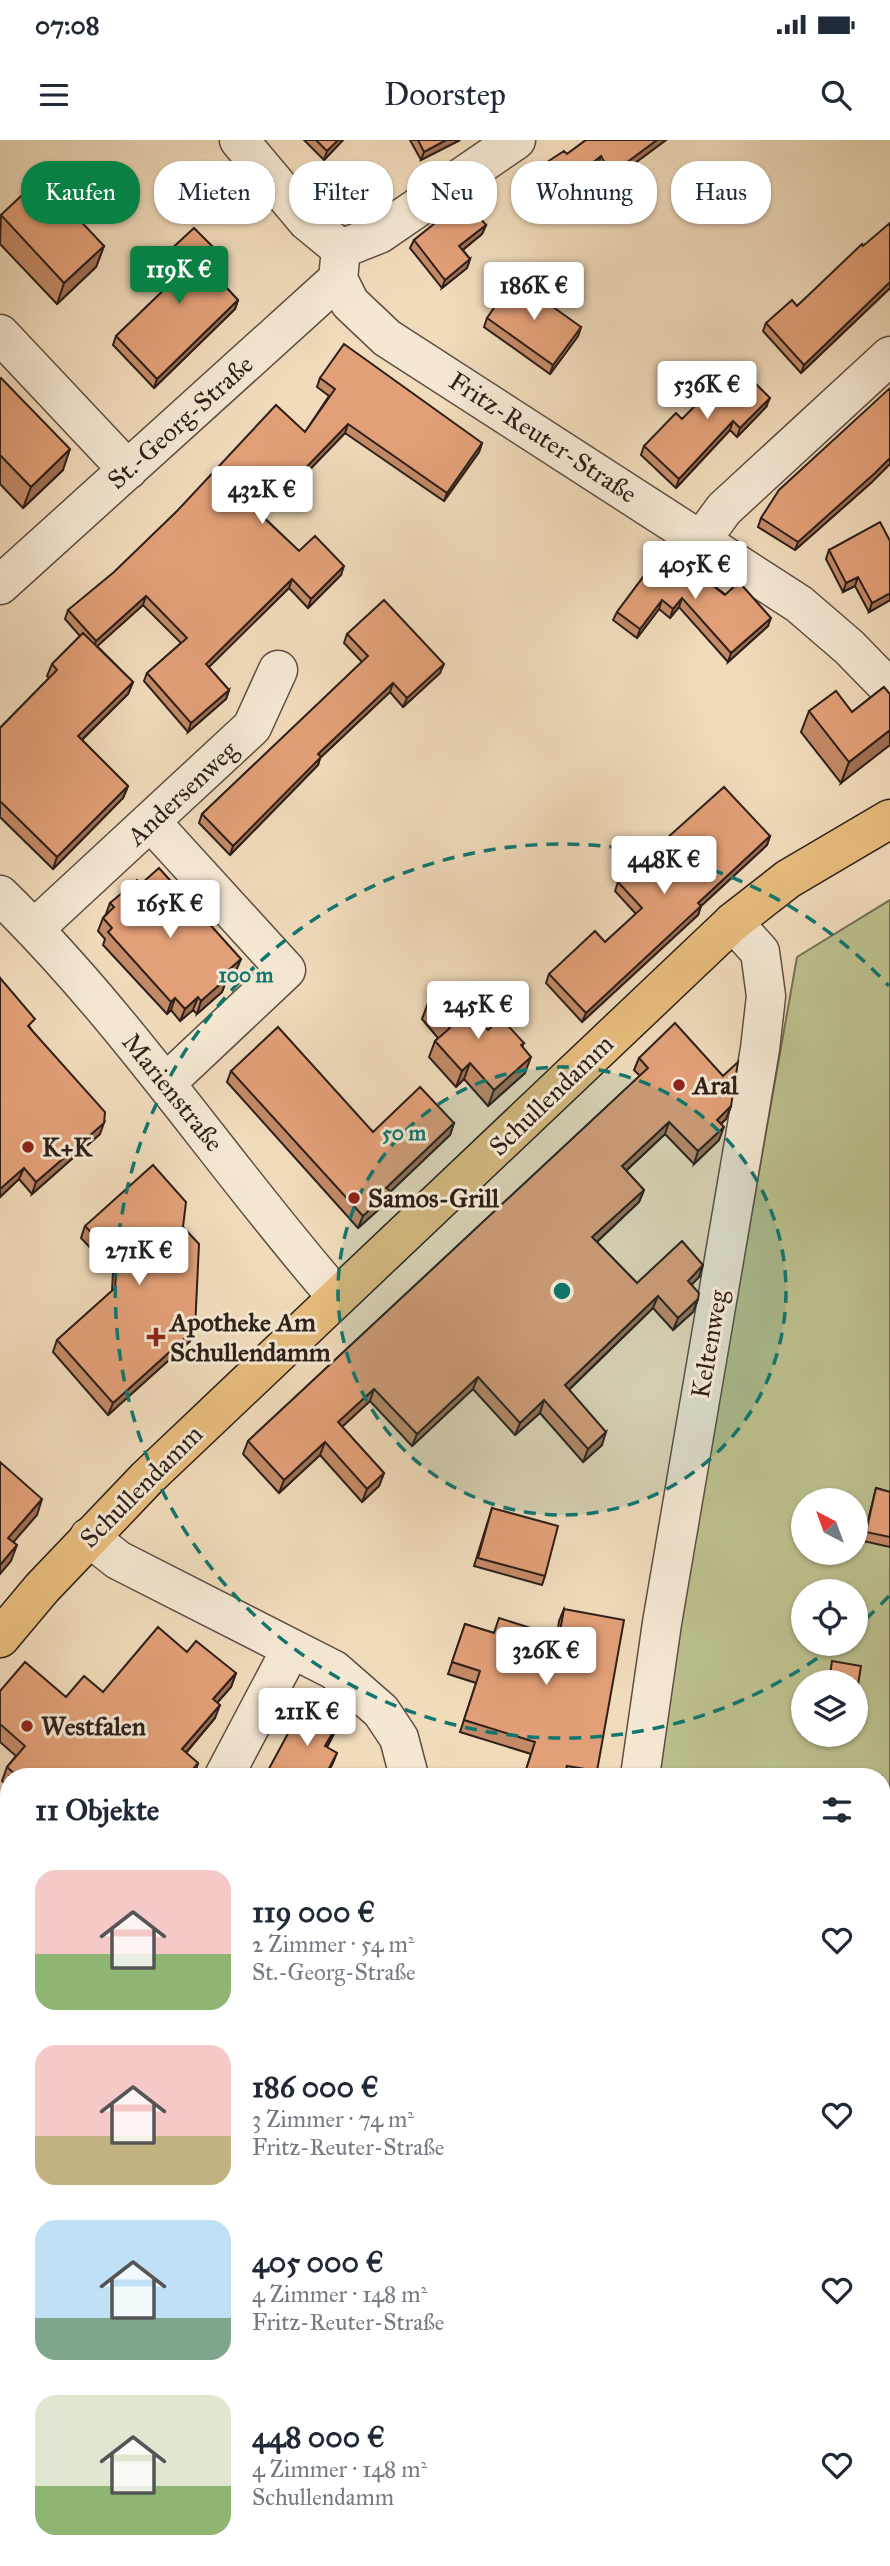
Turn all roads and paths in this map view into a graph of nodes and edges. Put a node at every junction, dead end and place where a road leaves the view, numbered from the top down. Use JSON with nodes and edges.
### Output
{"nodes":[{"id":1,"x":239,"y":140,"type":"edge"},
{"id":2,"x":516,"y":140,"type":"edge"},
{"id":3,"x":340,"y":264,"type":"junction"},
{"id":4,"x":0,"y":334,"type":"edge"},
{"id":5,"x":890,"y":356,"type":"edge"},
{"id":6,"x":128,"y":470,"type":"junction"},
{"id":7,"x":702,"y":539,"type":"junction"},
{"id":8,"x":0,"y":585,"type":"edge"},
{"id":9,"x":278,"y":670,"type":"dead end"},
{"id":10,"x":890,"y":689,"type":"edge"},
{"id":11,"x":890,"y":819,"type":"edge"},
{"id":12,"x":151,"y":822,"type":"junction"},
{"id":13,"x":0,"y":895,"type":"edge"},
{"id":14,"x":733,"y":922,"type":"junction"},
{"id":15,"x":34,"y":929,"type":"junction"},
{"id":16,"x":166,"y":1083,"type":"junction"},
{"id":17,"x":338,"y":1297,"type":"junction"},
{"id":18,"x":89,"y":1537,"type":"junction"},
{"id":19,"x":0,"y":1639,"type":"edge"},
{"id":20,"x":291,"y":1649,"type":"junction"},
{"id":21,"x":228,"y":1768,"type":"edge"},
{"id":22,"x":407,"y":1768,"type":"edge"},
{"id":23,"x":641,"y":1768,"type":"edge"}],
"edges":[{"from":1,"to":3,"type":"street","name":"Fritz-Reuter-Straße"},
{"from":2,"to":3,"type":"street"},
{"from":3,"to":6,"type":"street","name":"St.-Georg-Straße"},
{"from":3,"to":7,"type":"street","name":"Fritz-Reuter-Straße"},
{"from":4,"to":6,"type":"street"},
{"from":5,"to":7,"type":"street"},
{"from":6,"to":8,"type":"street","name":"St.-Georg-Straße"},
{"from":7,"to":10,"type":"street","name":"Fritz-Reuter-Straße"},
{"from":9,"to":12,"type":"street","name":"Andersenweg"},
{"from":11,"to":14,"type":"main road","name":"Schullendamm"},
{"from":12,"to":15,"type":"street","name":"Andersenweg"},
{"from":12,"to":16,"type":"street"},
{"from":13,"to":15,"type":"street","name":"Marienstraße"},
{"from":14,"to":17,"type":"main road","name":"Schullendamm"},
{"from":14,"to":23,"type":"street","name":"Keltenweg"},
{"from":15,"to":16,"type":"street","name":"Marienstraße"},
{"from":16,"to":17,"type":"street","name":"Marienstraße"},
{"from":17,"to":18,"type":"main road","name":"Schullendamm"},
{"from":18,"to":19,"type":"main road","name":"Schullendamm"},
{"from":18,"to":20,"type":"street"},
{"from":20,"to":21,"type":"street"},
{"from":20,"to":22,"type":"street"}]}
